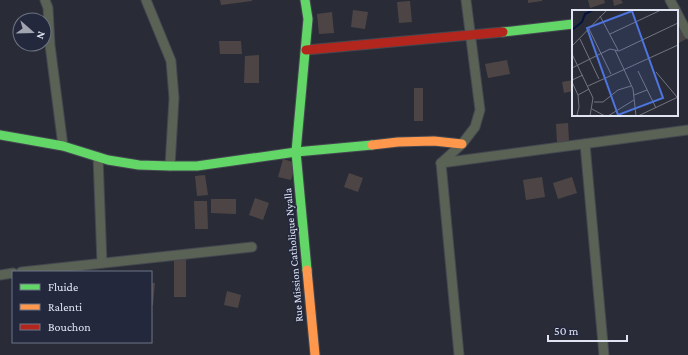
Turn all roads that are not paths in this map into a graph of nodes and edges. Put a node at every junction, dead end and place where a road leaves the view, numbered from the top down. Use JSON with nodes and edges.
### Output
{"nodes":[{"id":1,"x":45,"y":0,"type":"edge"},
{"id":2,"x":146,"y":0,"type":"edge"},
{"id":3,"x":305,"y":0,"type":"edge"},
{"id":4,"x":466,"y":0,"type":"edge"},
{"id":5,"x":670,"y":0,"type":"edge"},
{"id":6,"x":675,"y":10,"type":"edge"},
{"id":7,"x":678,"y":16,"type":"edge"},
{"id":8,"x":572,"y":24,"type":"edge"},
{"id":9,"x":688,"y":34,"type":"edge"},
{"id":10,"x":471,"y":36,"type":"junction"},
{"id":11,"x":306,"y":50,"type":"junction"},
{"id":12,"x":688,"y":130,"type":"edge"},
{"id":13,"x":0,"y":135,"type":"edge"},
{"id":14,"x":462,"y":144,"type":"junction"},
{"id":15,"x":585,"y":144,"type":"junction"},
{"id":16,"x":63,"y":146,"type":"junction"},
{"id":17,"x":296,"y":152,"type":"junction"},
{"id":18,"x":98,"y":157,"type":"junction"},
{"id":19,"x":441,"y":163,"type":"junction"},
{"id":20,"x":170,"y":166,"type":"junction"},
{"id":21,"x":252,"y":247,"type":"dead end"},
{"id":22,"x":102,"y":263,"type":"junction"},
{"id":23,"x":29,"y":271,"type":"edge"},
{"id":24,"x":12,"y":273,"type":"edge"},
{"id":25,"x":0,"y":275,"type":"edge"},
{"id":26,"x":315,"y":355,"type":"edge"},
{"id":27,"x":459,"y":355,"type":"edge"},
{"id":28,"x":604,"y":355,"type":"edge"}],
"edges":[{"from":1,"to":16,"type":"street"},
{"from":2,"to":20,"type":"street"},
{"from":3,"to":11,"type":"street","name":"Rue Mission Catholique Nyalla"},
{"from":4,"to":10,"type":"street"},
{"from":5,"to":6,"type":"street"},
{"from":7,"to":9,"type":"street"},
{"from":8,"to":10,"type":"street"},
{"from":10,"to":11,"type":"street"},
{"from":10,"to":14,"type":"street"},
{"from":11,"to":17,"type":"street","name":"Rue Mission Catholique Nyalla"},
{"from":12,"to":15,"type":"street"},
{"from":13,"to":16,"type":"street"},
{"from":14,"to":17,"type":"street"},
{"from":14,"to":19,"type":"street"},
{"from":15,"to":19,"type":"street"},
{"from":15,"to":28,"type":"street"},
{"from":16,"to":18,"type":"street"},
{"from":17,"to":20,"type":"street"},
{"from":17,"to":26,"type":"street","name":"Rue Mission Catholique Nyalla"},
{"from":18,"to":20,"type":"street"},
{"from":18,"to":22,"type":"street"},
{"from":19,"to":27,"type":"street"},
{"from":21,"to":22,"type":"street"},
{"from":22,"to":23,"type":"street"},
{"from":24,"to":25,"type":"street"}]}
